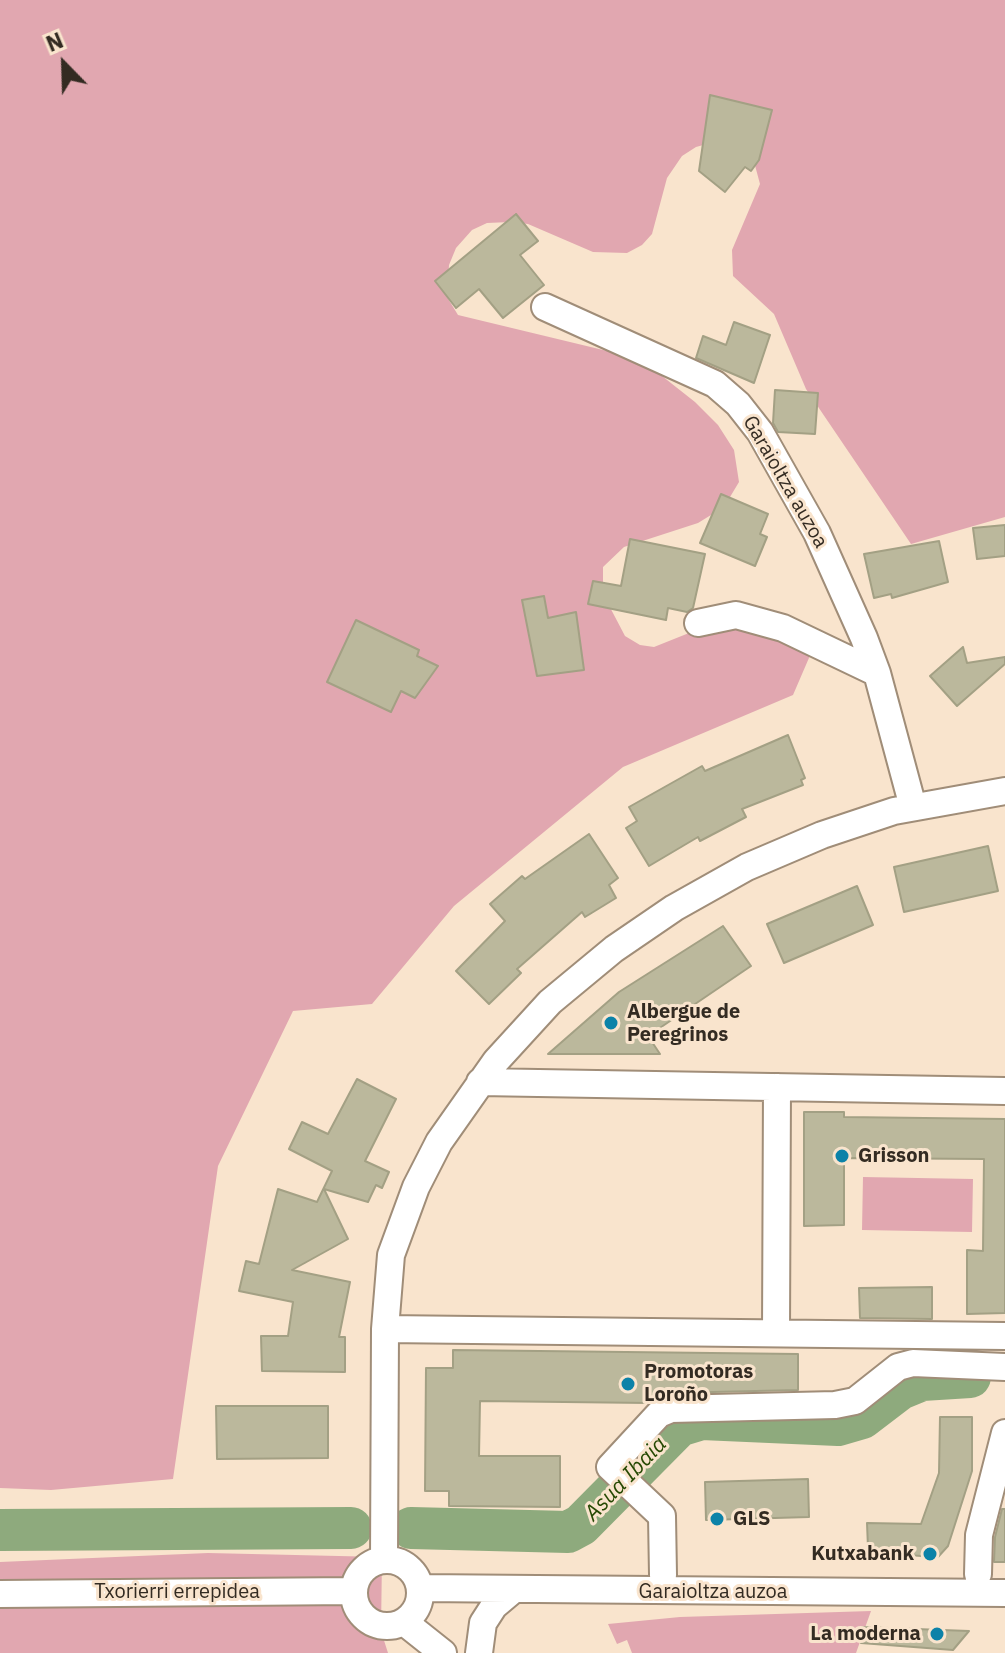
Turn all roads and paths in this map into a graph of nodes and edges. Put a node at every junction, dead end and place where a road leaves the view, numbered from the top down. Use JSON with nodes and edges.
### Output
{"nodes":[{"id":1,"x":545,"y":307,"type":"dead end"},
{"id":2,"x":698,"y":623,"type":"dead end"},
{"id":3,"x":877,"y":673,"type":"junction"},
{"id":4,"x":1005,"y":791,"type":"edge"},
{"id":5,"x":913,"y":807,"type":"junction"},
{"id":6,"x":513,"y":1043,"type":"junction"},
{"id":7,"x":480,"y":1082,"type":"junction"},
{"id":8,"x":535,"y":1083,"type":"junction"},
{"id":9,"x":777,"y":1087,"type":"junction"},
{"id":10,"x":1005,"y":1091,"type":"edge"},
{"id":11,"x":385,"y":1329,"type":"junction"},
{"id":12,"x":776,"y":1332,"type":"junction"},
{"id":13,"x":1005,"y":1336,"type":"edge"},
{"id":14,"x":1005,"y":1367,"type":"edge"},
{"id":15,"x":1005,"y":1433,"type":"edge"},
{"id":16,"x":384,"y":1560,"type":"junction"},
{"id":17,"x":978,"y":1574,"type":"dead end"},
{"id":18,"x":663,"y":1575,"type":"dead end"},
{"id":19,"x":420,"y":1588,"type":"junction"},
{"id":20,"x":513,"y":1590,"type":"junction"},
{"id":21,"x":353,"y":1591,"type":"junction"},
{"id":22,"x":1005,"y":1593,"type":"edge"},
{"id":23,"x":0,"y":1594,"type":"edge"},
{"id":24,"x":404,"y":1622,"type":"junction"},
{"id":25,"x":443,"y":1653,"type":"edge"},
{"id":26,"x":479,"y":1653,"type":"edge"}],
"edges":[{"from":1,"to":3,"type":"street","name":"Garaioltza auzoa"},
{"from":2,"to":3,"type":"street"},
{"from":3,"to":5,"type":"street","name":"Garaioltza auzoa"},
{"from":4,"to":5,"type":"street"},
{"from":5,"to":6,"type":"street"},
{"from":6,"to":7,"type":"street"},
{"from":6,"to":8,"type":"street"},
{"from":7,"to":8,"type":"street"},
{"from":7,"to":11,"type":"street"},
{"from":8,"to":9,"type":"street"},
{"from":9,"to":10,"type":"street"},
{"from":9,"to":12,"type":"street"},
{"from":11,"to":12,"type":"street"},
{"from":11,"to":16,"type":"street"},
{"from":12,"to":13,"type":"street"},
{"from":14,"to":18,"type":"street"},
{"from":15,"to":17,"type":"street"},
{"from":16,"to":19,"type":"street"},
{"from":16,"to":21,"type":"street"},
{"from":19,"to":20,"type":"street","name":"Garaioltza auzoa"},
{"from":19,"to":24,"type":"street"},
{"from":20,"to":22,"type":"street","name":"Garaioltza auzoa"},
{"from":20,"to":26,"type":"street"},
{"from":21,"to":23,"type":"street","name":"Txorierri errepidea"},
{"from":21,"to":24,"type":"street"},
{"from":24,"to":25,"type":"street"}]}
